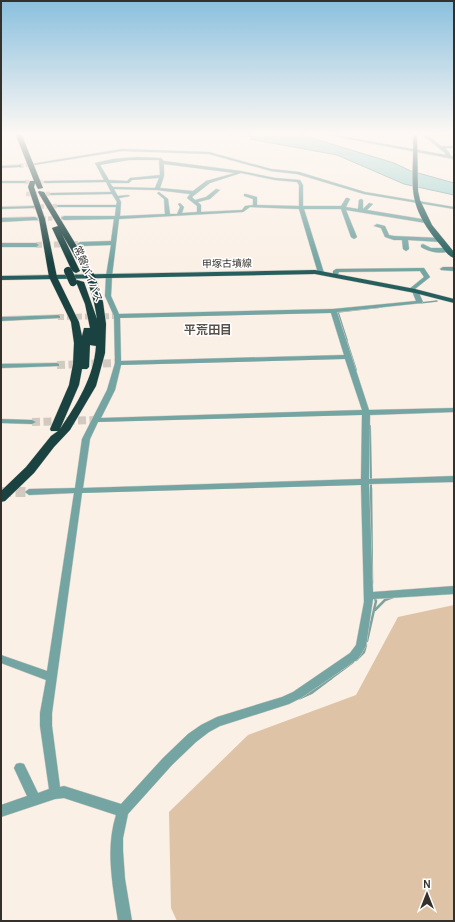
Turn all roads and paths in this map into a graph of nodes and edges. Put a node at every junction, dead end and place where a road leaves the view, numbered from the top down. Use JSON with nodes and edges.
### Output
{"nodes":[{"id":1,"x":28,"y":176,"type":"edge"},
{"id":2,"x":33,"y":176,"type":"edge"},
{"id":3,"x":104,"y":176,"type":"edge"},
{"id":4,"x":162,"y":176,"type":"joint"},
{"id":5,"x":227,"y":176,"type":"edge"},
{"id":6,"x":261,"y":176,"type":"edge"},
{"id":7,"x":307,"y":176,"type":"edge"},
{"id":8,"x":415,"y":176,"type":"edge"},
{"id":9,"x":304,"y":177,"type":"dead end"},
{"id":10,"x":298,"y":181,"type":"junction"},
{"id":11,"x":1,"y":182,"type":"edge"},
{"id":12,"x":28,"y":182,"type":"junction"},
{"id":13,"x":45,"y":182,"type":"tunnel mouth"},
{"id":14,"x":170,"y":183,"type":"dead end"},
{"id":15,"x":168,"y":190,"type":"junction"},
{"id":16,"x":218,"y":190,"type":"dead end"},
{"id":17,"x":113,"y":191,"type":"junction"},
{"id":18,"x":158,"y":191,"type":"junction"},
{"id":19,"x":41,"y":192,"type":"junction"},
{"id":20,"x":194,"y":193,"type":"junction"},
{"id":21,"x":51,"y":194,"type":"tunnel mouth"},
{"id":22,"x":246,"y":195,"type":"dead end"},
{"id":23,"x":128,"y":196,"type":"dead end"},
{"id":24,"x":166,"y":199,"type":"junction"},
{"id":25,"x":348,"y":199,"type":"dead end"},
{"id":26,"x":273,"y":200,"type":"dead end"},
{"id":27,"x":361,"y":200,"type":"dead end"},
{"id":28,"x":195,"y":202,"type":"junction"},
{"id":29,"x":418,"y":203,"type":"junction"},
{"id":30,"x":180,"y":204,"type":"dead end"},
{"id":31,"x":371,"y":204,"type":"dead end"},
{"id":32,"x":58,"y":206,"type":"tunnel mouth"},
{"id":33,"x":220,"y":206,"type":"dead end"},
{"id":34,"x":255,"y":206,"type":"junction"},
{"id":35,"x":33,"y":207,"type":"tunnel mouth"},
{"id":36,"x":233,"y":207,"type":"dead end"},
{"id":37,"x":247,"y":207,"type":"junction"},
{"id":38,"x":276,"y":207,"type":"junction"},
{"id":39,"x":301,"y":207,"type":"junction"},
{"id":40,"x":1,"y":208,"type":"edge"},
{"id":41,"x":343,"y":208,"type":"junction"},
{"id":42,"x":454,"y":208,"type":"edge"},
{"id":43,"x":362,"y":211,"type":"junction"},
{"id":44,"x":217,"y":212,"type":"junction"},
{"id":45,"x":198,"y":213,"type":"junction"},
{"id":46,"x":168,"y":215,"type":"junction"},
{"id":47,"x":179,"y":215,"type":"junction"},
{"id":48,"x":64,"y":218,"type":"tunnel mouth"},
{"id":49,"x":117,"y":218,"type":"junction"},
{"id":50,"x":35,"y":219,"type":"tunnel mouth"},
{"id":51,"x":1,"y":220,"type":"edge"},
{"id":52,"x":426,"y":221,"type":"junction"},
{"id":53,"x":377,"y":226,"type":"dead end"},
{"id":54,"x":354,"y":237,"type":"dead end"},
{"id":55,"x":405,"y":240,"type":"junction"},
{"id":56,"x":441,"y":240,"type":"junction"},
{"id":57,"x":113,"y":243,"type":"junction"},
{"id":58,"x":80,"y":244,"type":"tunnel mouth"},
{"id":59,"x":1,"y":245,"type":"edge"},
{"id":60,"x":36,"y":245,"type":"tunnel mouth"},
{"id":61,"x":423,"y":246,"type":"dead end"},
{"id":62,"x":406,"y":248,"type":"dead end"},
{"id":63,"x":448,"y":250,"type":"junction"},
{"id":64,"x":454,"y":256,"type":"edge"},
{"id":65,"x":443,"y":269,"type":"dead end"},
{"id":66,"x":454,"y":269,"type":"edge"},
{"id":67,"x":72,"y":271,"type":"junction"},
{"id":68,"x":321,"y":273,"type":"junction"},
{"id":69,"x":335,"y":275,"type":"junction"},
{"id":70,"x":91,"y":276,"type":"junction"},
{"id":71,"x":108,"y":276,"type":"junction"},
{"id":72,"x":53,"y":277,"type":"junction"},
{"id":73,"x":1,"y":278,"type":"edge"},
{"id":74,"x":76,"y":282,"type":"junction"},
{"id":75,"x":413,"y":291,"type":"junction"},
{"id":76,"x":453,"y":299,"type":"edge"},
{"id":77,"x":333,"y":311,"type":"junction"},
{"id":78,"x":117,"y":316,"type":"junction"},
{"id":79,"x":58,"y":318,"type":"tunnel mouth"},
{"id":80,"x":1,"y":319,"type":"edge"},
{"id":81,"x":347,"y":357,"type":"junction"},
{"id":82,"x":118,"y":363,"type":"junction"},
{"id":83,"x":57,"y":365,"type":"tunnel mouth"},
{"id":84,"x":1,"y":366,"type":"edge"},
{"id":85,"x":454,"y":410,"type":"edge"},
{"id":86,"x":368,"y":412,"type":"junction"},
{"id":87,"x":96,"y":420,"type":"junction"},
{"id":88,"x":1,"y":422,"type":"edge"},
{"id":89,"x":32,"y":422,"type":"tunnel mouth"},
{"id":90,"x":55,"y":429,"type":"junction"},
{"id":91,"x":52,"y":444,"type":"junction"},
{"id":92,"x":454,"y":478,"type":"edge"},
{"id":93,"x":365,"y":482,"type":"junction"},
{"id":94,"x":1,"y":489,"type":"edge"},
{"id":95,"x":77,"y":491,"type":"junction"},
{"id":96,"x":30,"y":492,"type":"tunnel mouth"},
{"id":97,"x":1,"y":498,"type":"edge"},
{"id":98,"x":454,"y":590,"type":"edge"},
{"id":99,"x":373,"y":596,"type":"junction"},
{"id":100,"x":1,"y":659,"type":"edge"},
{"id":101,"x":51,"y":677,"type":"junction"},
{"id":102,"x":20,"y":768,"type":"dead end"},
{"id":103,"x":55,"y":793,"type":"junction"},
{"id":104,"x":35,"y":799,"type":"junction"},
{"id":105,"x":123,"y":810,"type":"junction"},
{"id":106,"x":1,"y":811,"type":"edge"},
{"id":107,"x":125,"y":921,"type":"edge"}],
"edges":[{"from":1,"to":12,"type":"highway","name":"常磐バイパス"},
{"from":2,"to":19,"type":"highway","name":"常磐バイパス"},
{"from":3,"to":17,"type":"street"},
{"from":4,"to":17,"type":"street"},
{"from":4,"to":18,"type":"street"},
{"from":5,"to":20,"type":"street"},
{"from":6,"to":10,"type":"street"},
{"from":7,"to":29,"type":"street"},
{"from":8,"to":29,"type":"main road"},
{"from":9,"to":10,"type":"street"},
{"from":10,"to":39,"type":"street"},
{"from":11,"to":12,"type":"street"},
{"from":12,"to":67,"type":"highway","name":"常磐バイパス"},
{"from":12,"to":72,"type":"highway"},
{"from":13,"to":17,"type":"street"},
{"from":14,"to":15,"type":"street"},
{"from":15,"to":18,"type":"street"},
{"from":15,"to":20,"type":"street"},
{"from":15,"to":24,"type":"street"},
{"from":16,"to":28,"type":"street"},
{"from":17,"to":18,"type":"street"},
{"from":17,"to":21,"type":"street"},
{"from":17,"to":23,"type":"street"},
{"from":17,"to":32,"type":"street"},
{"from":17,"to":49,"type":"street"},
{"from":18,"to":24,"type":"street"},
{"from":19,"to":67,"type":"highway","name":"常磐バイパス"},
{"from":19,"to":70,"type":"highway"},
{"from":20,"to":28,"type":"street"},
{"from":22,"to":34,"type":"street"},
{"from":24,"to":46,"type":"street"},
{"from":25,"to":41,"type":"street"},
{"from":26,"to":38,"type":"street"},
{"from":27,"to":43,"type":"street"},
{"from":28,"to":45,"type":"street"},
{"from":29,"to":42,"type":"street"},
{"from":29,"to":52,"type":"main road"},
{"from":30,"to":47,"type":"street"},
{"from":31,"to":43,"type":"street"},
{"from":33,"to":44,"type":"street"},
{"from":34,"to":37,"type":"street"},
{"from":34,"to":38,"type":"street"},
{"from":35,"to":40,"type":"street"},
{"from":36,"to":37,"type":"street"},
{"from":37,"to":44,"type":"street"},
{"from":38,"to":39,"type":"street"},
{"from":39,"to":41,"type":"street"},
{"from":39,"to":68,"type":"street"},
{"from":41,"to":43,"type":"street"},
{"from":41,"to":54,"type":"street"},
{"from":43,"to":52,"type":"street"},
{"from":44,"to":45,"type":"street"},
{"from":45,"to":47,"type":"street"},
{"from":46,"to":47,"type":"street"},
{"from":46,"to":49,"type":"street"},
{"from":48,"to":49,"type":"street"},
{"from":49,"to":57,"type":"street"},
{"from":50,"to":51,"type":"street"},
{"from":52,"to":56,"type":"main road"},
{"from":53,"to":55,"type":"street"},
{"from":55,"to":56,"type":"street"},
{"from":55,"to":62,"type":"street"},
{"from":56,"to":63,"type":"main road"},
{"from":57,"to":58,"type":"street"},
{"from":57,"to":71,"type":"street"},
{"from":59,"to":60,"type":"street"},
{"from":61,"to":63,"type":"street"},
{"from":63,"to":64,"type":"main road"},
{"from":65,"to":66,"type":"street"},
{"from":67,"to":74,"type":"highway","name":"常磐バイパス","bridge":true},
{"from":68,"to":69,"type":"main road","name":"甲塚古墳線"},
{"from":68,"to":71,"type":"main road","name":"甲塚古墳線"},
{"from":69,"to":75,"type":"main road","name":"甲塚古墳線"},
{"from":69,"to":75,"type":"street"},
{"from":70,"to":71,"type":"main road","name":"甲塚古墳線"},
{"from":70,"to":72,"type":"main road","name":"甲塚古墳線"},
{"from":70,"to":91,"type":"highway"},
{"from":71,"to":78,"type":"street"},
{"from":72,"to":73,"type":"main road","name":"甲塚古墳線"},
{"from":72,"to":90,"type":"highway"},
{"from":74,"to":90,"type":"highway","name":"常磐バイパス"},
{"from":74,"to":91,"type":"highway","name":"常磐バイパス"},
{"from":75,"to":76,"type":"main road","name":"甲塚古墳線"},
{"from":75,"to":77,"type":"street"},
{"from":77,"to":78,"type":"street"},
{"from":77,"to":81,"type":"street"},
{"from":78,"to":82,"type":"street"},
{"from":79,"to":80,"type":"street"},
{"from":81,"to":82,"type":"street"},
{"from":81,"to":86,"type":"street"},
{"from":82,"to":87,"type":"street"},
{"from":83,"to":84,"type":"street"},
{"from":85,"to":86,"type":"street"},
{"from":86,"to":87,"type":"street"},
{"from":86,"to":93,"type":"street"},
{"from":87,"to":95,"type":"street"},
{"from":88,"to":89,"type":"street"},
{"from":90,"to":94,"type":"highway","name":"常磐バイパス"},
{"from":91,"to":97,"type":"highway","name":"常磐バイパス"},
{"from":92,"to":93,"type":"street"},
{"from":93,"to":95,"type":"street"},
{"from":93,"to":99,"type":"street"},
{"from":95,"to":96,"type":"street"},
{"from":95,"to":101,"type":"street"},
{"from":98,"to":99,"type":"street"},
{"from":99,"to":105,"type":"street"},
{"from":100,"to":101,"type":"street"},
{"from":101,"to":103,"type":"street"},
{"from":102,"to":104,"type":"street"},
{"from":103,"to":104,"type":"street"},
{"from":103,"to":105,"type":"street"},
{"from":104,"to":106,"type":"street"},
{"from":105,"to":107,"type":"street"}]}
